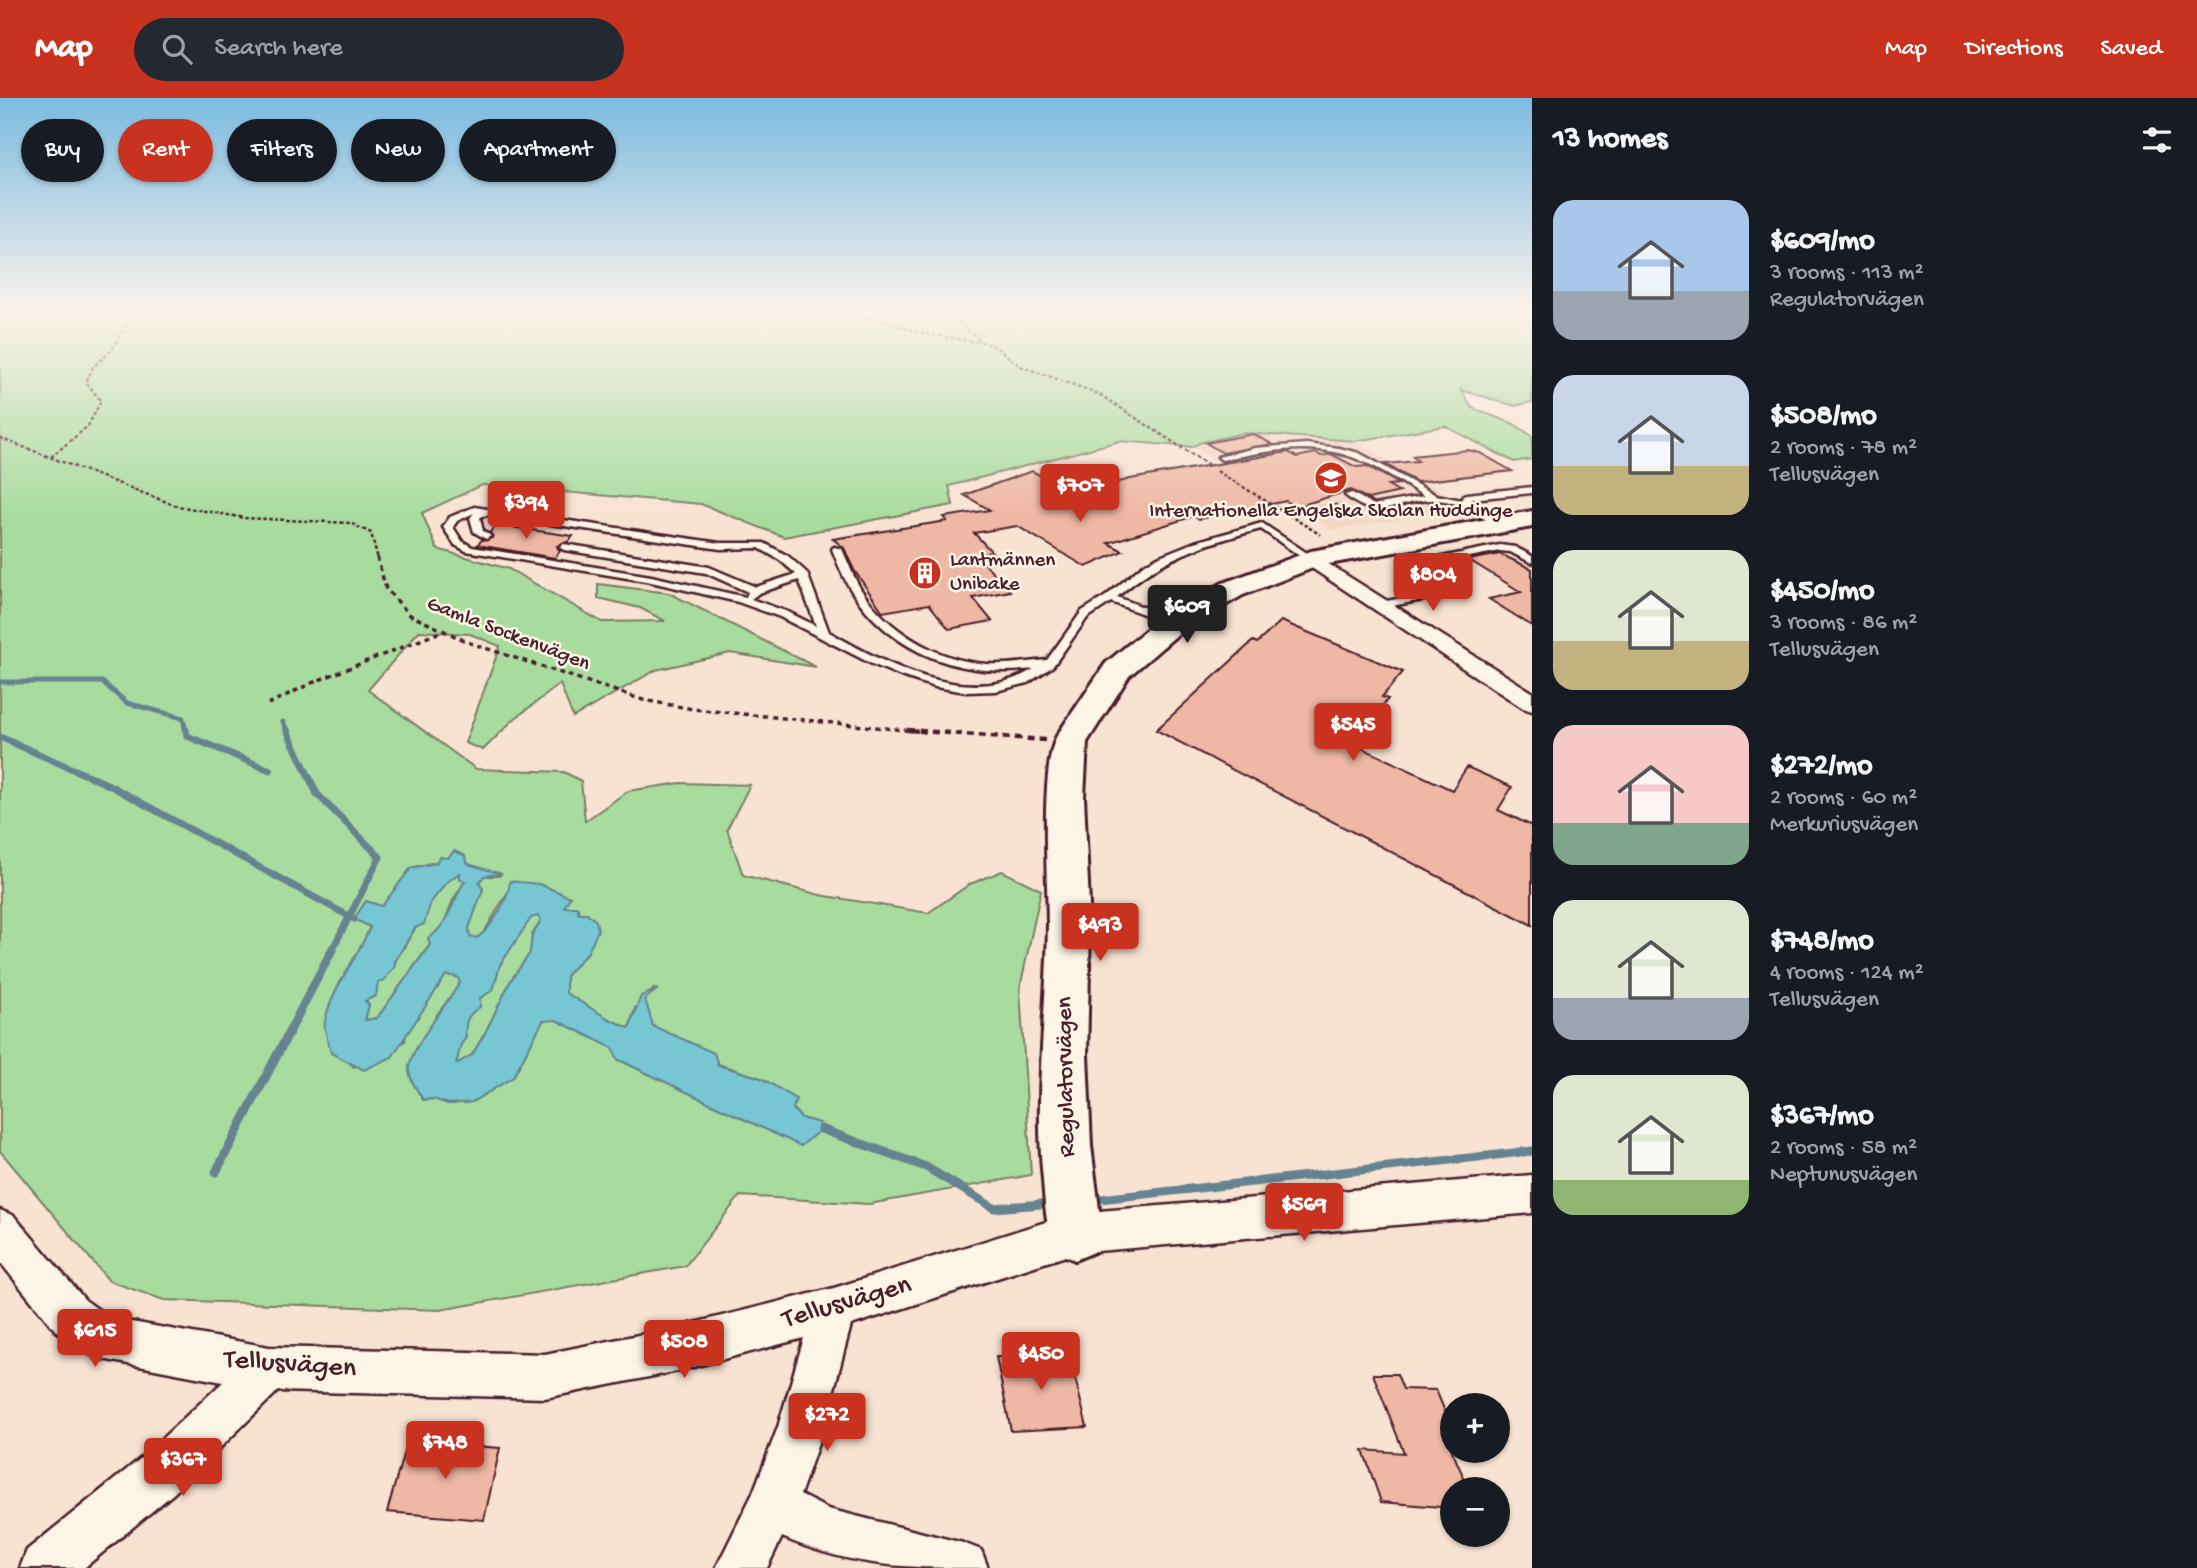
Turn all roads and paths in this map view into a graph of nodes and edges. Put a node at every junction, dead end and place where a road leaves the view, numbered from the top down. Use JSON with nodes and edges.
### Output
{"nodes":[{"id":1,"x":87,"y":380,"type":"edge"},
{"id":2,"x":1058,"y":380,"type":"edge"},
{"id":3,"x":0,"y":438,"type":"edge"},
{"id":4,"x":1222,"y":457,"type":"dead end"},
{"id":5,"x":51,"y":458,"type":"junction"},
{"id":6,"x":1532,"y":490,"type":"edge"},
{"id":7,"x":1354,"y":497,"type":"joint"},
{"id":8,"x":1433,"y":497,"type":"junction"},
{"id":9,"x":1465,"y":503,"type":"junction"},
{"id":10,"x":1310,"y":510,"type":"dead end"},
{"id":11,"x":494,"y":511,"type":"junction"},
{"id":12,"x":1532,"y":519,"type":"edge"},
{"id":13,"x":1500,"y":523,"type":"junction"},
{"id":14,"x":486,"y":536,"type":"dead end"},
{"id":15,"x":564,"y":547,"type":"dead end"},
{"id":16,"x":1316,"y":547,"type":"junction"},
{"id":17,"x":837,"y":549,"type":"dead end"},
{"id":18,"x":1532,"y":560,"type":"edge"},
{"id":19,"x":803,"y":575,"type":"junction"},
{"id":20,"x":755,"y":591,"type":"junction"},
{"id":21,"x":1110,"y":598,"type":"junction"},
{"id":22,"x":745,"y":601,"type":"junction"},
{"id":23,"x":1381,"y":605,"type":"junction"},
{"id":24,"x":1174,"y":622,"type":"junction"},
{"id":25,"x":444,"y":631,"type":"junction"},
{"id":26,"x":824,"y":634,"type":"junction"},
{"id":27,"x":1050,"y":663,"type":"junction"},
{"id":28,"x":1532,"y":703,"type":"edge"},
{"id":29,"x":268,"y":704,"type":"dead end"},
{"id":30,"x":1070,"y":742,"type":"junction"},
{"id":31,"x":1532,"y":1194,"type":"edge"},
{"id":32,"x":1073,"y":1212,"type":"junction"},
{"id":33,"x":0,"y":1230,"type":"edge"},
{"id":34,"x":834,"y":1309,"type":"junction"},
{"id":35,"x":269,"y":1369,"type":"junction"},
{"id":36,"x":772,"y":1506,"type":"junction"},
{"id":37,"x":45,"y":1568,"type":"edge"},
{"id":38,"x":741,"y":1568,"type":"edge"},
{"id":39,"x":963,"y":1568,"type":"edge"}],
"edges":[{"from":1,"to":5,"type":"path"},
{"from":2,"to":16,"type":"path"},
{"from":3,"to":5,"type":"path","name":"Gamla Sockenvägen"},
{"from":4,"to":8,"type":"lane"},
{"from":5,"to":25,"type":"path","name":"Gamla Sockenvägen"},
{"from":6,"to":9,"type":"lane"},
{"from":7,"to":8,"type":"lane"},
{"from":7,"to":10,"type":"path"},
{"from":8,"to":9,"type":"lane"},
{"from":9,"to":13,"type":"lane"},
{"from":11,"to":14,"type":"lane"},
{"from":11,"to":19,"type":"lane"},
{"from":11,"to":22,"type":"lane"},
{"from":12,"to":13,"type":"street","name":"Regulatorvägen"},
{"from":13,"to":16,"type":"street","name":"Regulatorvägen"},
{"from":15,"to":20,"type":"lane"},
{"from":16,"to":21,"type":"lane"},
{"from":16,"to":23,"type":"street"},
{"from":16,"to":24,"type":"street","name":"Regulatorvägen"},
{"from":17,"to":27,"type":"lane"},
{"from":18,"to":23,"type":"lane"},
{"from":19,"to":20,"type":"lane"},
{"from":19,"to":26,"type":"lane"},
{"from":20,"to":22,"type":"lane"},
{"from":21,"to":24,"type":"lane"},
{"from":21,"to":27,"type":"lane"},
{"from":22,"to":26,"type":"lane"},
{"from":23,"to":28,"type":"street"},
{"from":24,"to":30,"type":"street","name":"Regulatorvägen"},
{"from":25,"to":29,"type":"path"},
{"from":25,"to":30,"type":"path","name":"Gamla Sockenvägen"},
{"from":26,"to":27,"type":"lane"},
{"from":30,"to":32,"type":"street","name":"Regulatorvägen"},
{"from":31,"to":32,"type":"street","name":"Tellusvägen"},
{"from":32,"to":34,"type":"street","name":"Tellusvägen"},
{"from":33,"to":35,"type":"street","name":"Tellusvägen"},
{"from":34,"to":35,"type":"street","name":"Tellusvägen"},
{"from":34,"to":36,"type":"street"},
{"from":35,"to":37,"type":"street"},
{"from":36,"to":38,"type":"street"},
{"from":36,"to":39,"type":"street"}]}
